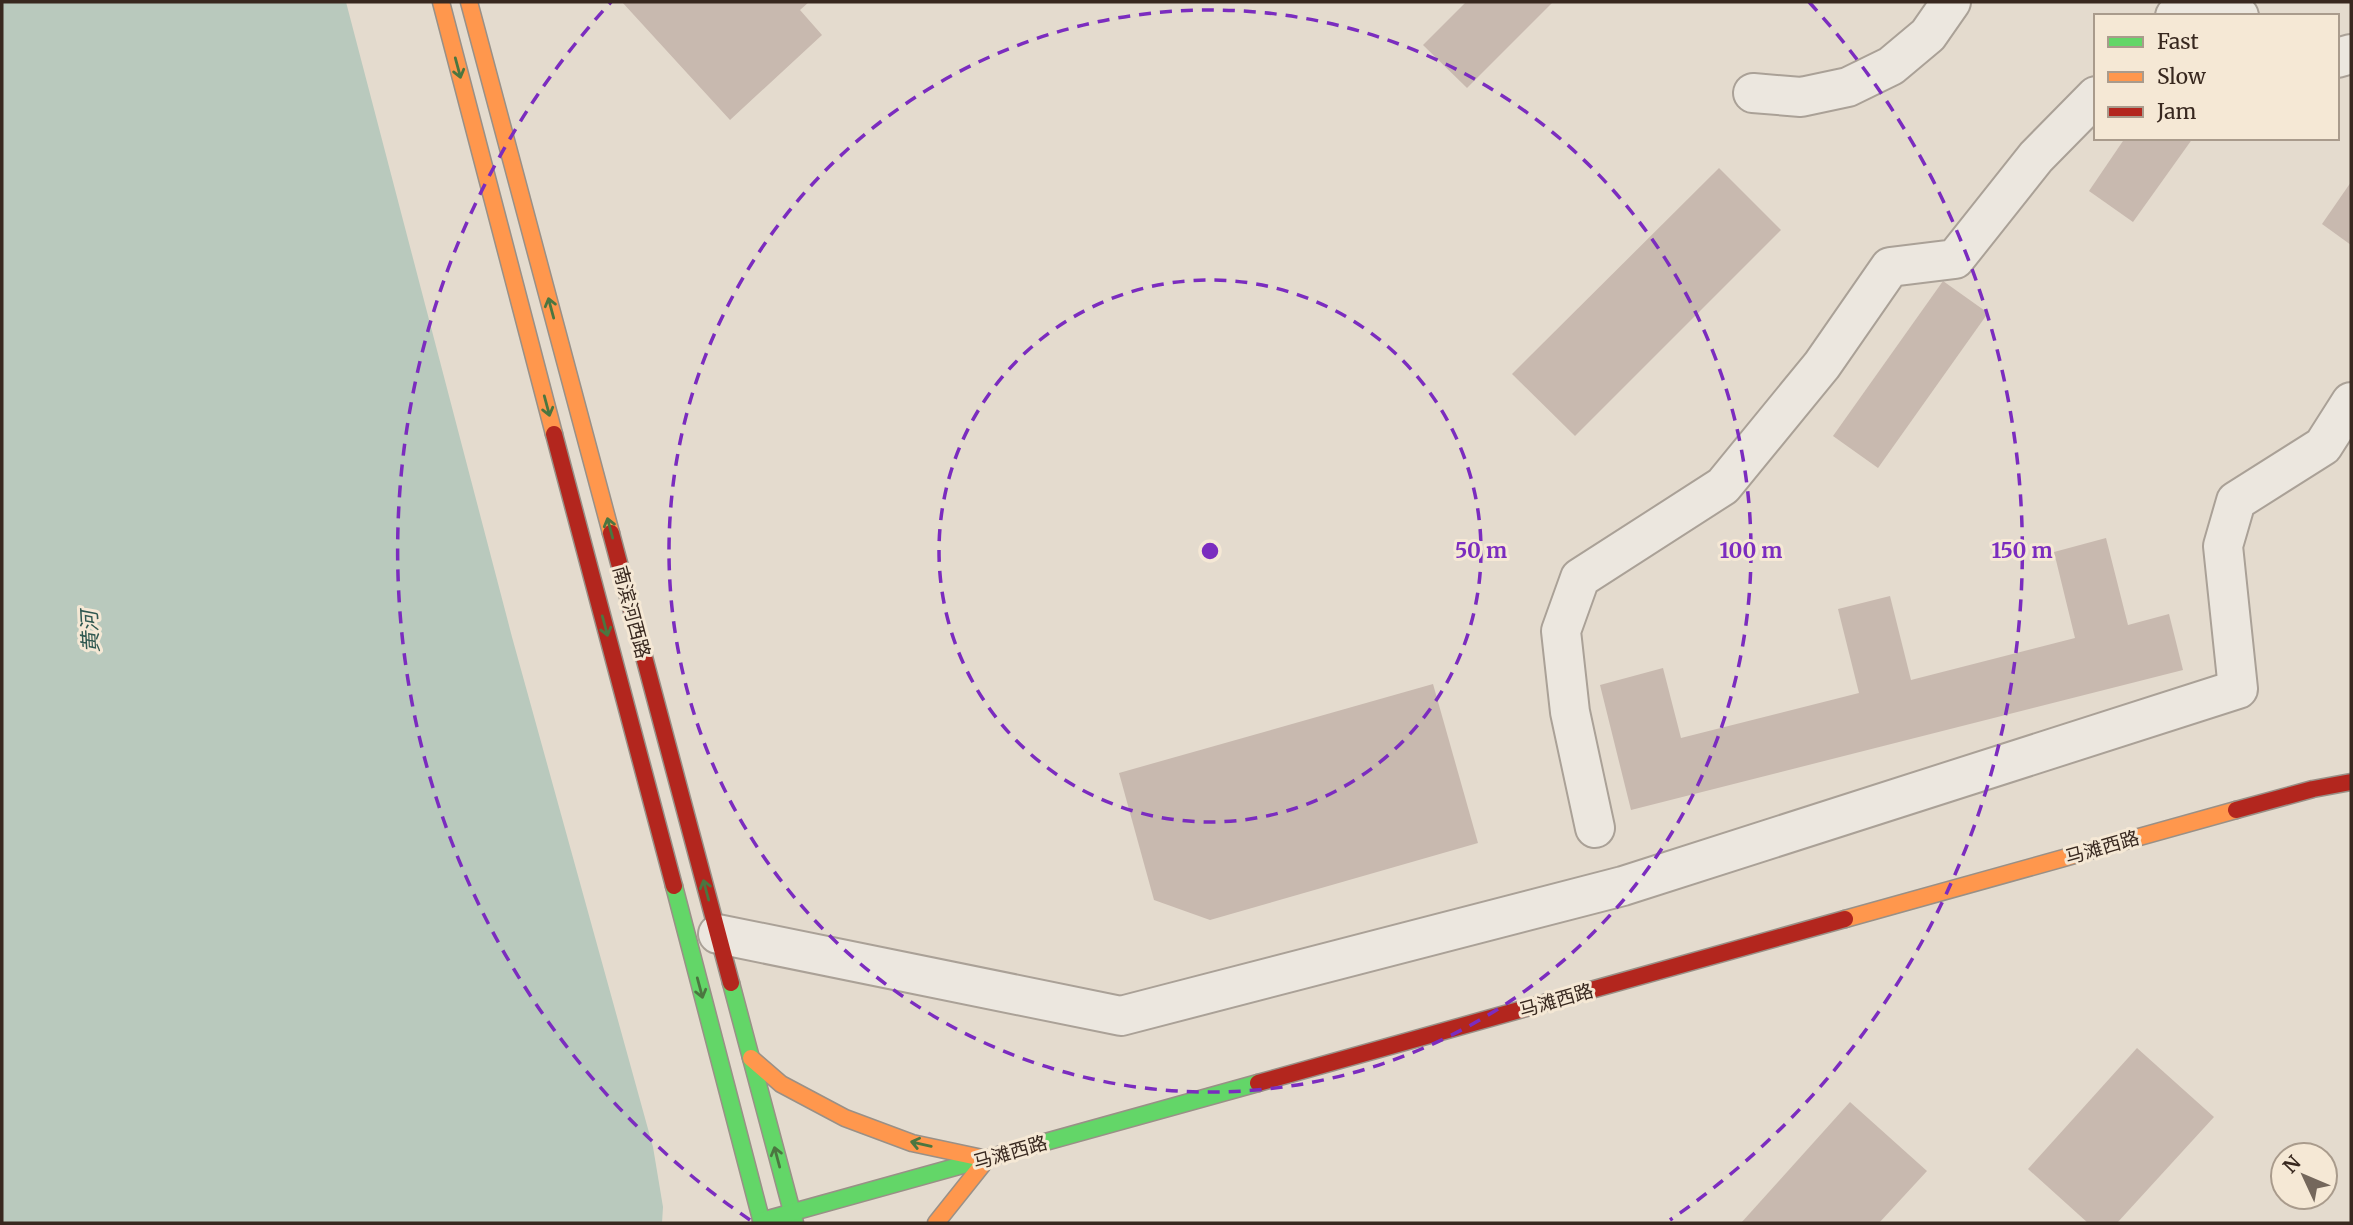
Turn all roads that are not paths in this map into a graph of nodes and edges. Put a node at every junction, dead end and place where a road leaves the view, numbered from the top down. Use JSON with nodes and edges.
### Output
{"nodes":[{"id":1,"x":441,"y":2,"type":"edge"},
{"id":2,"x":469,"y":2,"type":"edge"},
{"id":3,"x":1951,"y":2,"type":"edge"},
{"id":4,"x":2219,"y":2,"type":"edge"},
{"id":5,"x":2235,"y":14,"type":"edge"},
{"id":6,"x":1753,"y":93,"type":"dead end"},
{"id":7,"x":2094,"y":98,"type":"edge"},
{"id":8,"x":2351,"y":402,"type":"edge"},
{"id":9,"x":2351,"y":782,"type":"edge"},
{"id":10,"x":1595,"y":828,"type":"dead end"},
{"id":11,"x":718,"y":934,"type":"junction"},
{"id":12,"x":751,"y":1058,"type":"junction"},
{"id":13,"x":987,"y":1159,"type":"junction"},
{"id":14,"x":793,"y":1218,"type":"edge"},
{"id":15,"x":762,"y":1222,"type":"edge"},
{"id":16,"x":936,"y":1223,"type":"edge"}],
"edges":[{"from":1,"to":15,"type":"main road","name":"南滨河西路","one_way":true},
{"from":11,"to":2,"type":"main road","name":"南滨河西路","one_way":true},
{"from":3,"to":6,"type":"street"},
{"from":4,"to":5,"type":"street"},
{"from":7,"to":10,"type":"street"},
{"from":8,"to":11,"type":"street"},
{"from":9,"to":13,"type":"main road","name":"马滩西路"},
{"from":11,"to":12,"type":"main road","name":"南滨河西路"},
{"from":13,"to":12,"type":"main road","one_way":true},
{"from":14,"to":12,"type":"main road","name":"南滨河西路","one_way":true},
{"from":13,"to":14,"type":"main road","name":"马滩西路"},
{"from":13,"to":16,"type":"main road"},
{"from":14,"to":15,"type":"main road","name":"马滩西路"}]}
